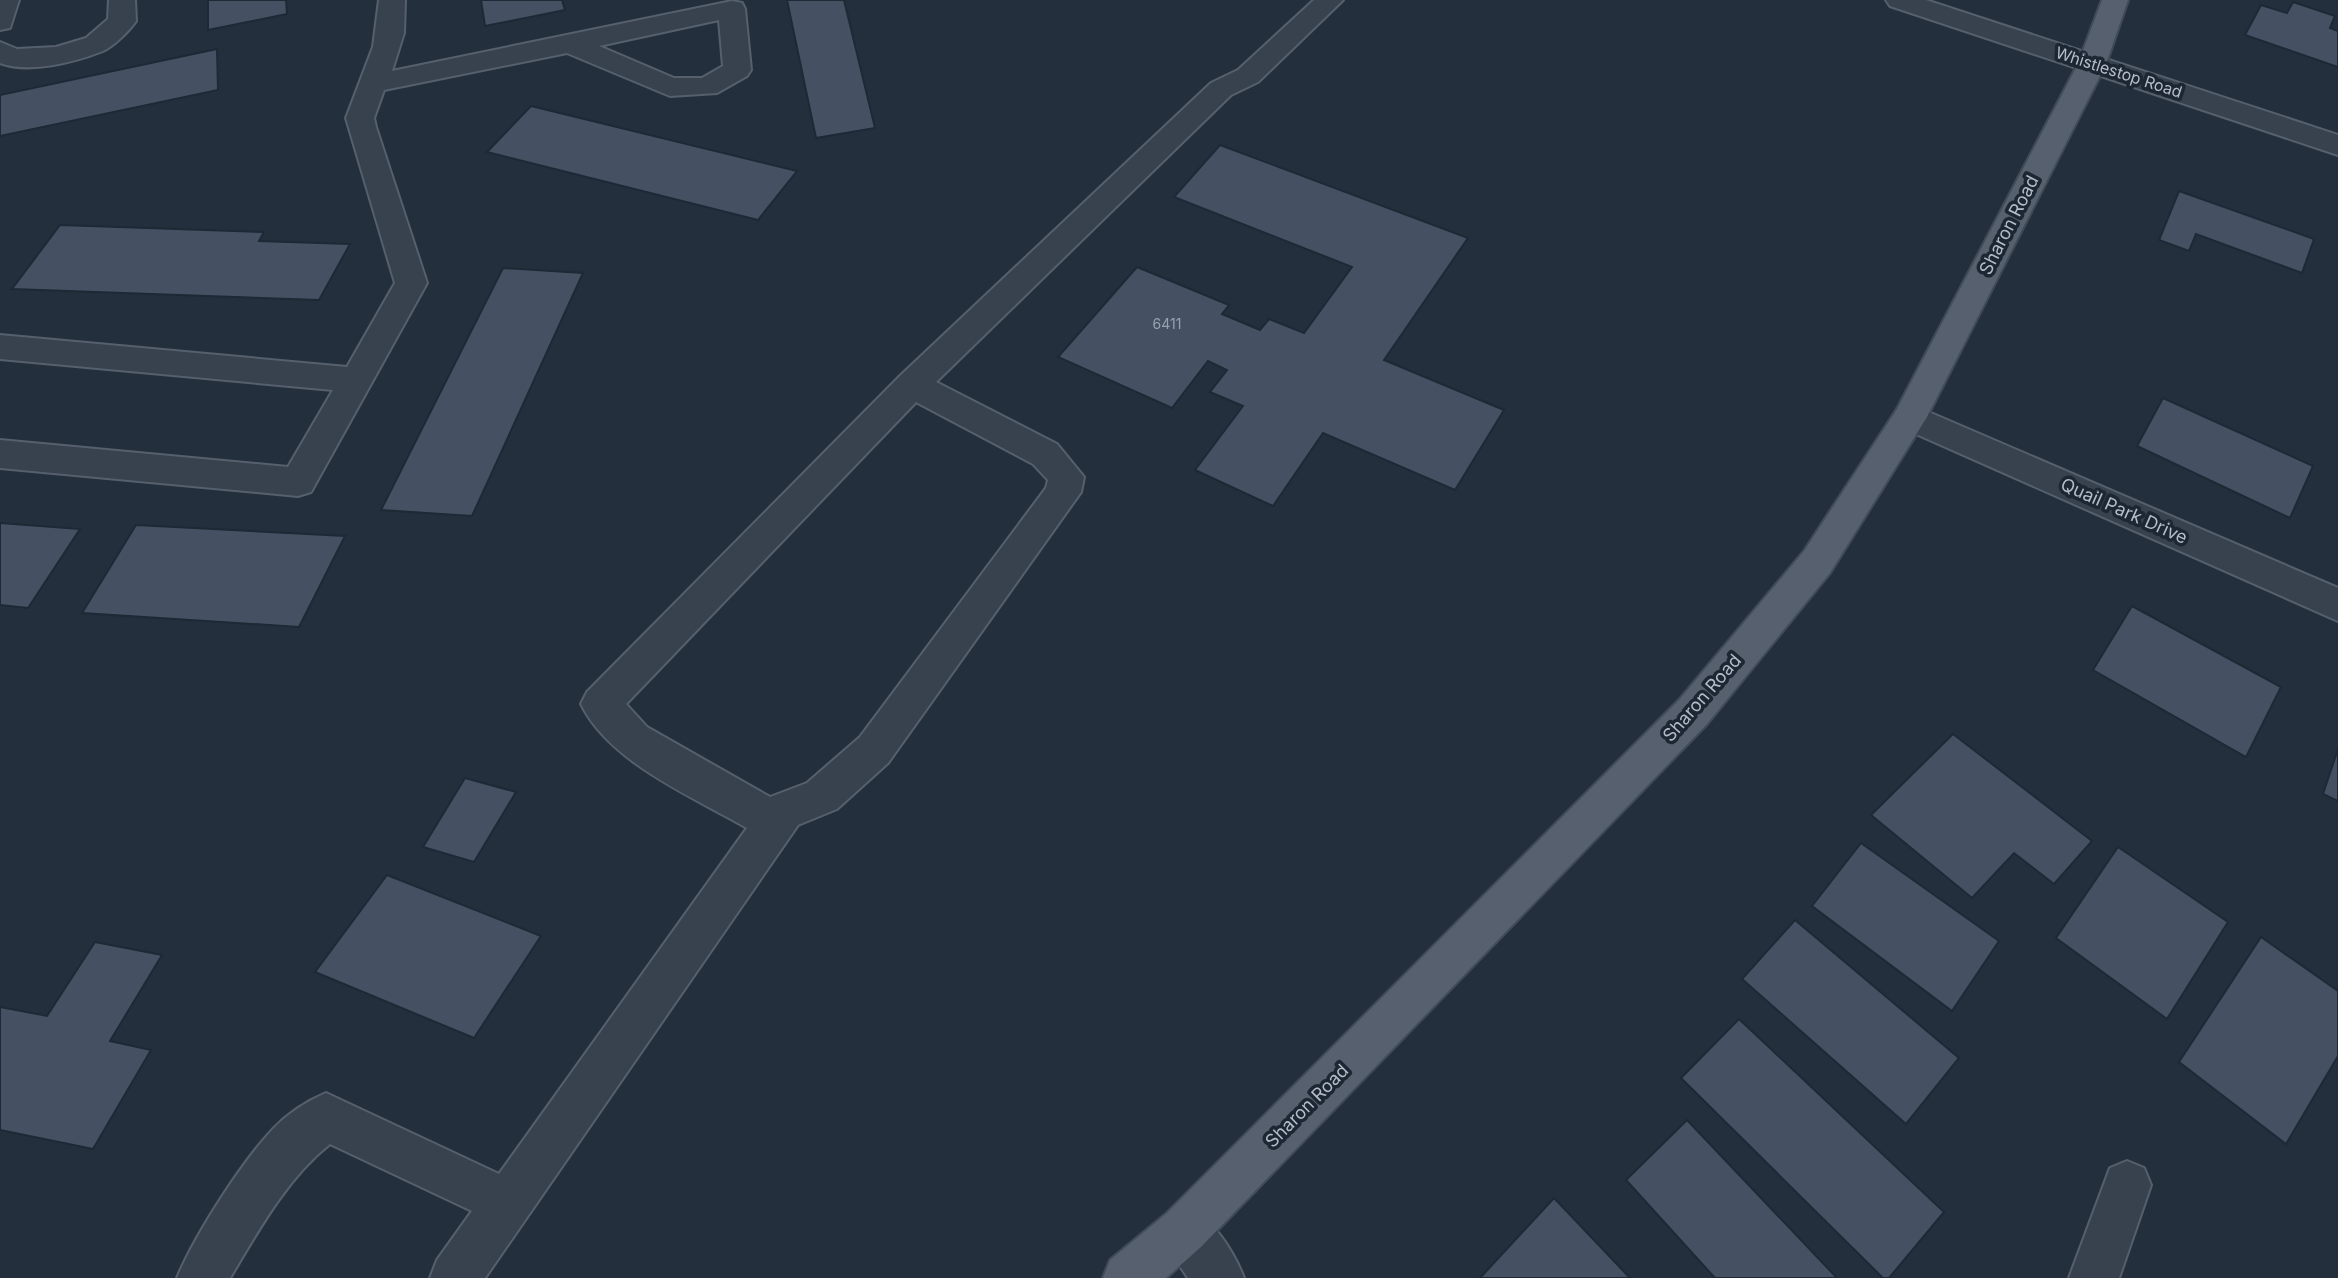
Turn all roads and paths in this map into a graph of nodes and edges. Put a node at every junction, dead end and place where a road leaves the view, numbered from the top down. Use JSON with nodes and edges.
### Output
{"nodes":[{"id":1,"x":6,"y":0,"type":"edge"},
{"id":2,"x":122,"y":0,"type":"edge"},
{"id":3,"x":392,"y":0,"type":"edge"},
{"id":4,"x":1330,"y":0,"type":"edge"},
{"id":5,"x":1899,"y":0,"type":"edge"},
{"id":6,"x":2115,"y":0,"type":"edge"},
{"id":7,"x":731,"y":4,"type":"edge"},
{"id":8,"x":657,"y":12,"type":"edge"},
{"id":9,"x":0,"y":22,"type":"edge"},
{"id":10,"x":570,"y":44,"type":"junction"},
{"id":11,"x":0,"y":50,"type":"edge"},
{"id":12,"x":2092,"y":64,"type":"junction"},
{"id":13,"x":374,"y":83,"type":"junction"},
{"id":14,"x":2338,"y":145,"type":"edge"},
{"id":15,"x":0,"y":347,"type":"edge"},
{"id":16,"x":355,"y":380,"type":"junction"},
{"id":17,"x":912,"y":385,"type":"junction"},
{"id":18,"x":1910,"y":417,"type":"junction"},
{"id":19,"x":0,"y":454,"type":"edge"},
{"id":20,"x":2338,"y":605,"type":"edge"},
{"id":21,"x":783,"y":812,"type":"junction"},
{"id":22,"x":2127,"y":1185,"type":"dead end"},
{"id":23,"x":508,"y":1203,"type":"junction"},
{"id":24,"x":1184,"y":1230,"type":"junction"},
{"id":25,"x":202,"y":1278,"type":"edge"},
{"id":26,"x":455,"y":1278,"type":"edge"},
{"id":27,"x":1128,"y":1278,"type":"edge"},
{"id":28,"x":1219,"y":1278,"type":"edge"},
{"id":29,"x":2094,"y":1278,"type":"edge"}],
"edges":[{"from":1,"to":9,"type":"street"},
{"from":2,"to":11,"type":"street"},
{"from":3,"to":13,"type":"street"},
{"from":4,"to":17,"type":"street"},
{"from":5,"to":12,"type":"street","name":"Whistlestop Road"},
{"from":6,"to":12,"type":"main road","name":"Sharon Road"},
{"from":7,"to":8,"type":"street"},
{"from":7,"to":10,"type":"street"},
{"from":8,"to":10,"type":"street"},
{"from":10,"to":13,"type":"street"},
{"from":12,"to":14,"type":"street","name":"Whistlestop Road"},
{"from":12,"to":18,"type":"main road","name":"Sharon Road"},
{"from":13,"to":16,"type":"street"},
{"from":15,"to":16,"type":"street"},
{"from":16,"to":19,"type":"street"},
{"from":17,"to":21,"type":"street"},
{"from":17,"to":21,"type":"street"},
{"from":18,"to":20,"type":"street","name":"Quail Park Drive"},
{"from":18,"to":24,"type":"main road","name":"Sharon Road"},
{"from":21,"to":23,"type":"street"},
{"from":22,"to":29,"type":"street"},
{"from":23,"to":25,"type":"street"},
{"from":23,"to":26,"type":"street"},
{"from":24,"to":27,"type":"main road","name":"Sharon Road"},
{"from":24,"to":28,"type":"street"}]}
